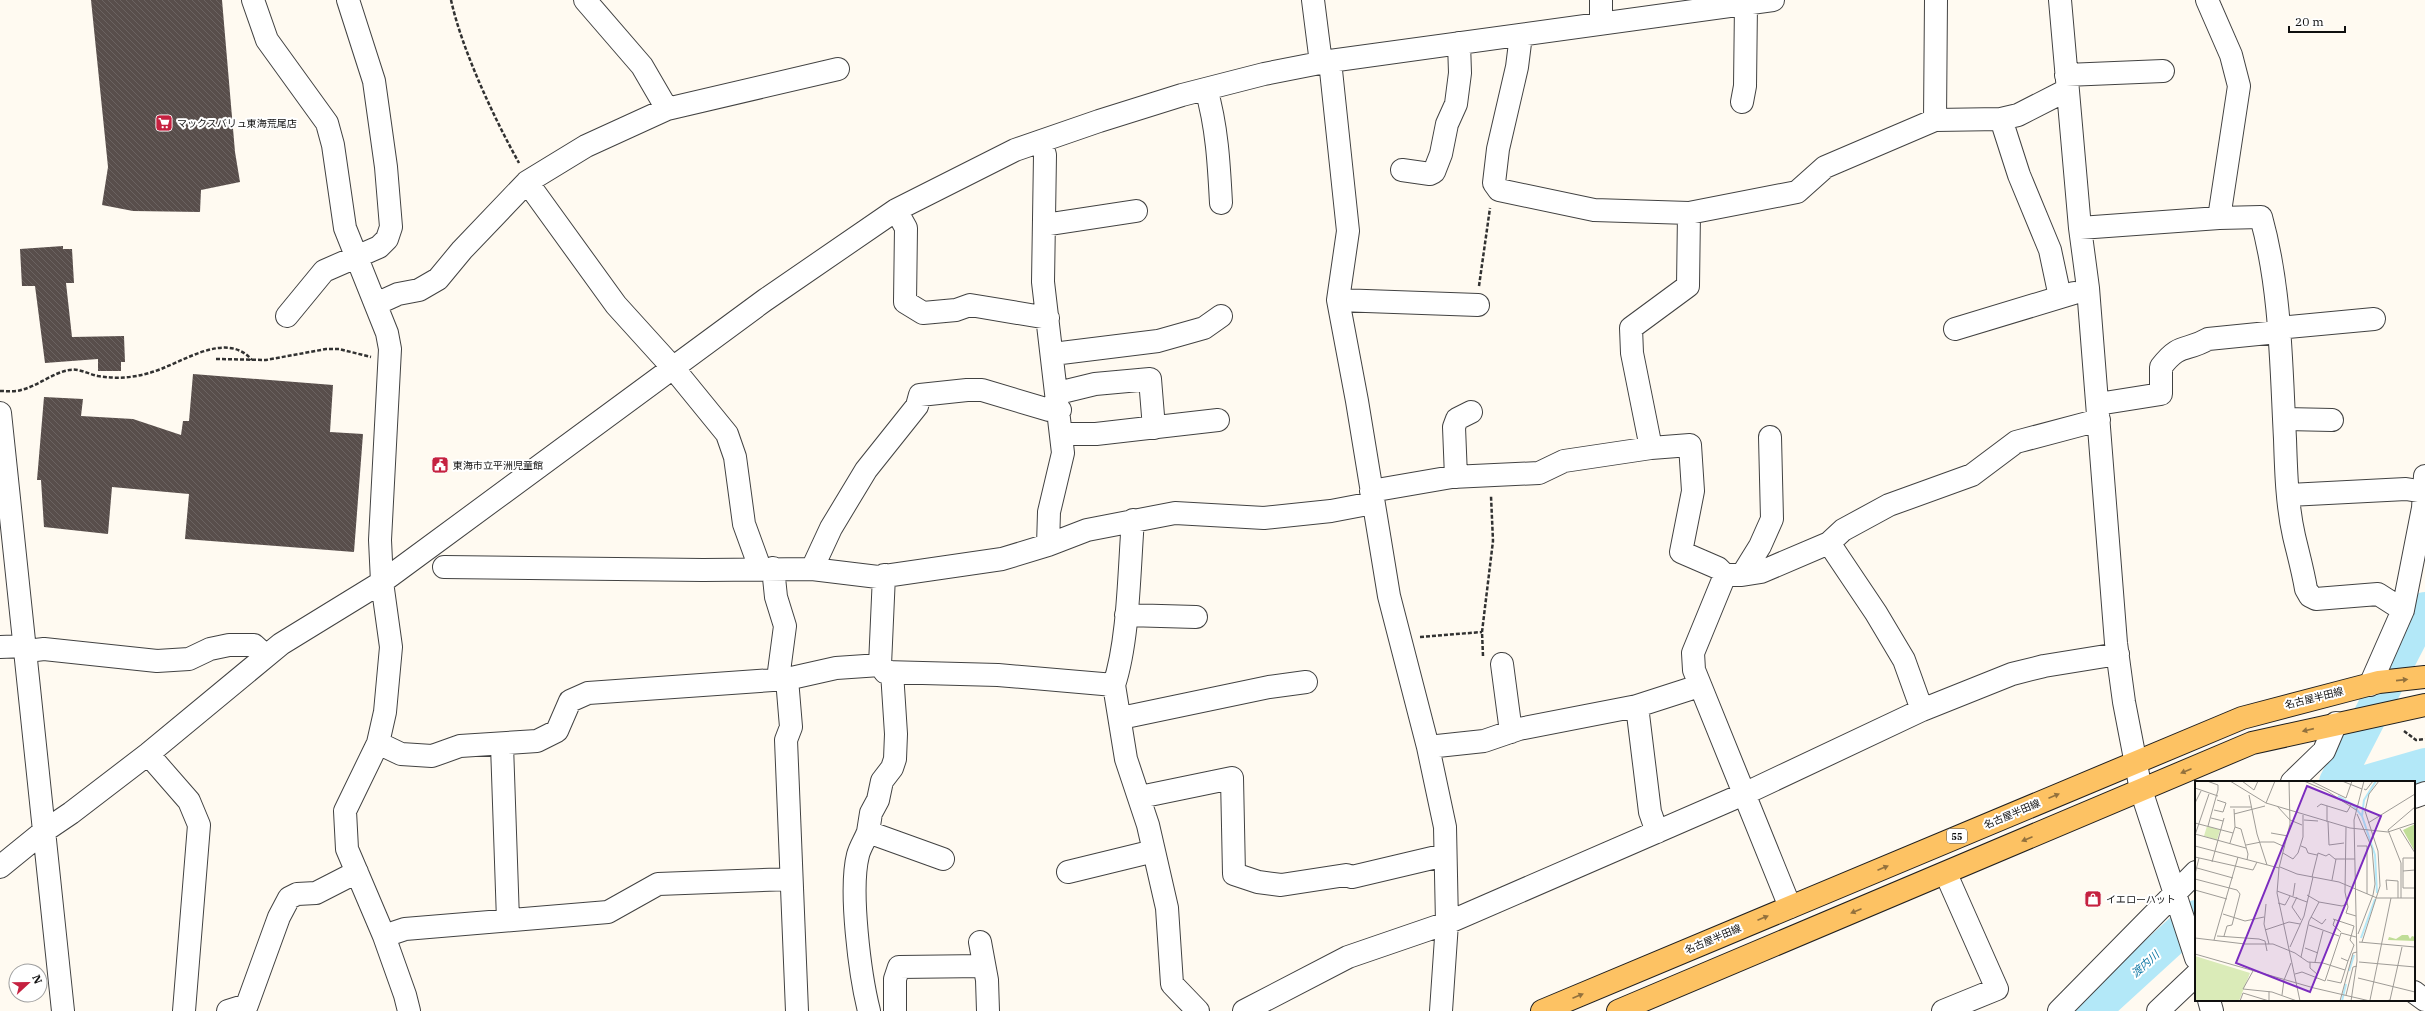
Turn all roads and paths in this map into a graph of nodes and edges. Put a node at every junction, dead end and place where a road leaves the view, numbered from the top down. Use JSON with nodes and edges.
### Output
{"nodes":[{"id":1,"x":253,"y":0,"type":"edge"},
{"id":2,"x":348,"y":0,"type":"edge"},
{"id":3,"x":451,"y":0,"type":"edge"},
{"id":4,"x":585,"y":0,"type":"edge"},
{"id":5,"x":1313,"y":0,"type":"edge"},
{"id":6,"x":1601,"y":0,"type":"edge"},
{"id":7,"x":1773,"y":0,"type":"edge"},
{"id":8,"x":1936,"y":0,"type":"edge"},
{"id":9,"x":2060,"y":0,"type":"edge"},
{"id":10,"x":2207,"y":0,"type":"edge"},
{"id":11,"x":1742,"y":3,"type":"edge"},
{"id":12,"x":1601,"y":23,"type":"junction"},
{"id":13,"x":1521,"y":35,"type":"junction"},
{"id":14,"x":1459,"y":43,"type":"junction"},
{"id":15,"x":1325,"y":62,"type":"junction"},
{"id":16,"x":838,"y":69,"type":"dead end"},
{"id":17,"x":2163,"y":71,"type":"dead end"},
{"id":18,"x":2066,"y":82,"type":"junction"},
{"id":19,"x":1206,"y":89,"type":"junction"},
{"id":20,"x":1742,"y":102,"type":"dead end"},
{"id":21,"x":667,"y":109,"type":"junction"},
{"id":22,"x":1935,"y":120,"type":"junction"},
{"id":23,"x":2001,"y":120,"type":"junction"},
{"id":24,"x":1041,"y":141,"type":"junction"},
{"id":25,"x":1402,"y":170,"type":"dead end"},
{"id":26,"x":528,"y":182,"type":"junction"},
{"id":27,"x":1494,"y":183,"type":"junction"},
{"id":28,"x":1221,"y":203,"type":"dead end"},
{"id":29,"x":896,"y":210,"type":"junction"},
{"id":30,"x":1136,"y":211,"type":"dead end"},
{"id":31,"x":1689,"y":213,"type":"junction"},
{"id":32,"x":2219,"y":218,"type":"junction"},
{"id":33,"x":1044,"y":226,"type":"junction"},
{"id":34,"x":2080,"y":228,"type":"junction"},
{"id":35,"x":356,"y":258,"type":"junction"},
{"id":36,"x":2088,"y":288,"type":"junction"},
{"id":37,"x":2060,"y":297,"type":"junction"},
{"id":38,"x":1338,"y":300,"type":"junction"},
{"id":39,"x":376,"y":304,"type":"junction"},
{"id":40,"x":1478,"y":305,"type":"joint"},
{"id":41,"x":287,"y":316,"type":"dead end"},
{"id":42,"x":1221,"y":316,"type":"dead end"},
{"id":43,"x":1048,"y":318,"type":"junction"},
{"id":44,"x":2374,"y":319,"type":"dead end"},
{"id":45,"x":1955,"y":329,"type":"dead end"},
{"id":46,"x":2278,"y":330,"type":"junction"},
{"id":47,"x":1053,"y":354,"type":"junction"},
{"id":48,"x":391,"y":356,"type":"junction"},
{"id":49,"x":216,"y":359,"type":"dead end"},
{"id":50,"x":252,"y":360,"type":"junction"},
{"id":51,"x":674,"y":369,"type":"junction"},
{"id":52,"x":0,"y":391,"type":"edge"},
{"id":53,"x":1059,"y":402,"type":"junction"},
{"id":54,"x":1470,"y":412,"type":"dead end"},
{"id":55,"x":2099,"y":412,"type":"junction"},
{"id":56,"x":0,"y":413,"type":"edge"},
{"id":57,"x":2285,"y":419,"type":"junction"},
{"id":58,"x":1218,"y":420,"type":"dead end"},
{"id":59,"x":2332,"y":420,"type":"dead end"},
{"id":60,"x":1154,"y":428,"type":"junction"},
{"id":61,"x":1062,"y":434,"type":"junction"},
{"id":62,"x":1770,"y":436,"type":"dead end"},
{"id":63,"x":1651,"y":448,"type":"junction"},
{"id":64,"x":1490,"y":475,"type":"junction"},
{"id":65,"x":1456,"y":477,"type":"junction"},
{"id":66,"x":2424,"y":484,"type":"edge"},
{"id":67,"x":4,"y":489,"type":"edge"},
{"id":68,"x":2289,"y":495,"type":"junction"},
{"id":69,"x":1372,"y":497,"type":"junction"},
{"id":70,"x":1133,"y":520,"type":"junction"},
{"id":71,"x":1829,"y":543,"type":"junction"},
{"id":72,"x":1048,"y":545,"type":"junction"},
{"id":73,"x":444,"y":567,"type":"dead end"},
{"id":74,"x":767,"y":568,"type":"junction"},
{"id":75,"x":812,"y":569,"type":"junction"},
{"id":76,"x":1734,"y":575,"type":"junction"},
{"id":77,"x":884,"y":576,"type":"junction"},
{"id":78,"x":382,"y":582,"type":"junction"},
{"id":79,"x":2403,"y":610,"type":"junction"},
{"id":80,"x":1126,"y":615,"type":"junction"},
{"id":81,"x":1196,"y":617,"type":"dead end"},
{"id":82,"x":1482,"y":632,"type":"junction"},
{"id":83,"x":1400,"y":639,"type":"junction"},
{"id":84,"x":0,"y":647,"type":"edge"},
{"id":85,"x":26,"y":649,"type":"junction"},
{"id":86,"x":2118,"y":654,"type":"junction"},
{"id":87,"x":266,"y":656,"type":"junction"},
{"id":88,"x":886,"y":668,"type":"junction"},
{"id":89,"x":1503,"y":668,"type":"joint"},
{"id":90,"x":2425,"y":677,"type":"edge"},
{"id":91,"x":783,"y":679,"type":"junction"},
{"id":92,"x":1306,"y":682,"type":"dead end"},
{"id":93,"x":2375,"y":684,"type":"junction"},
{"id":94,"x":1114,"y":685,"type":"junction"},
{"id":95,"x":1698,"y":686,"type":"junction"},
{"id":96,"x":2425,"y":705,"type":"edge"},
{"id":97,"x":1637,"y":706,"type":"junction"},
{"id":98,"x":1922,"y":710,"type":"junction"},
{"id":99,"x":1121,"y":718,"type":"junction"},
{"id":100,"x":2336,"y":723,"type":"junction"},
{"id":101,"x":1511,"y":732,"type":"junction"},
{"id":102,"x":378,"y":743,"type":"junction"},
{"id":103,"x":502,"y":744,"type":"junction"},
{"id":104,"x":1428,"y":747,"type":"junction"},
{"id":105,"x":148,"y":754,"type":"junction"},
{"id":106,"x":2135,"y":762,"type":"junction"},
{"id":107,"x":2293,"y":781,"type":"edge"},
{"id":108,"x":2141,"y":790,"type":"junction"},
{"id":109,"x":2425,"y":793,"type":"edge"},
{"id":110,"x":1744,"y":794,"type":"junction"},
{"id":111,"x":1140,"y":797,"type":"junction"},
{"id":112,"x":2415,"y":797,"type":"edge"},
{"id":113,"x":43,"y":832,"type":"junction"},
{"id":114,"x":868,"y":832,"type":"junction"},
{"id":115,"x":1657,"y":832,"type":"junction"},
{"id":116,"x":1154,"y":851,"type":"junction"},
{"id":117,"x":1445,"y":855,"type":"junction"},
{"id":118,"x":943,"y":859,"type":"dead end"},
{"id":119,"x":0,"y":867,"type":"edge"},
{"id":120,"x":356,"y":872,"type":"junction"},
{"id":121,"x":1068,"y":872,"type":"dead end"},
{"id":122,"x":2195,"y":873,"type":"edge"},
{"id":123,"x":1946,"y":874,"type":"junction"},
{"id":124,"x":791,"y":879,"type":"junction"},
{"id":125,"x":2176,"y":901,"type":"junction"},
{"id":126,"x":1790,"y":907,"type":"junction"},
{"id":127,"x":508,"y":920,"type":"junction"},
{"id":128,"x":1447,"y":923,"type":"junction"},
{"id":129,"x":384,"y":936,"type":"junction"},
{"id":130,"x":980,"y":942,"type":"dead end"},
{"id":131,"x":2195,"y":955,"type":"edge"},
{"id":132,"x":984,"y":966,"type":"junction"},
{"id":133,"x":2195,"y":976,"type":"edge"},
{"id":134,"x":2415,"y":993,"type":"edge"},
{"id":135,"x":2425,"y":1000,"type":"edge"},
{"id":136,"x":2209,"y":1001,"type":"edge"},
{"id":137,"x":63,"y":1011,"type":"edge"},
{"id":138,"x":184,"y":1011,"type":"edge"},
{"id":139,"x":228,"y":1011,"type":"edge"},
{"id":140,"x":409,"y":1011,"type":"edge"},
{"id":141,"x":797,"y":1011,"type":"edge"},
{"id":142,"x":869,"y":1011,"type":"edge"},
{"id":143,"x":895,"y":1011,"type":"edge"},
{"id":144,"x":988,"y":1011,"type":"edge"},
{"id":145,"x":1198,"y":1011,"type":"edge"},
{"id":146,"x":1244,"y":1011,"type":"edge"},
{"id":147,"x":1442,"y":1011,"type":"edge"},
{"id":148,"x":1542,"y":1011,"type":"edge"},
{"id":149,"x":1618,"y":1011,"type":"edge"},
{"id":150,"x":1943,"y":1011,"type":"edge"},
{"id":151,"x":2059,"y":1011,"type":"edge"},
{"id":152,"x":2158,"y":1011,"type":"edge"},
{"id":153,"x":2212,"y":1011,"type":"edge"}],
"edges":[{"from":1,"to":35,"type":"street"},
{"from":2,"to":35,"type":"street"},
{"from":3,"to":26,"type":"path"},
{"from":4,"to":21,"type":"street"},
{"from":5,"to":15,"type":"street"},
{"from":6,"to":12,"type":"street"},
{"from":7,"to":11,"type":"street"},
{"from":8,"to":22,"type":"street"},
{"from":9,"to":18,"type":"street"},
{"from":10,"to":32,"type":"street"},
{"from":11,"to":12,"type":"street"},
{"from":11,"to":20,"type":"street"},
{"from":12,"to":13,"type":"street"},
{"from":13,"to":14,"type":"street"},
{"from":13,"to":27,"type":"street"},
{"from":14,"to":15,"type":"street"},
{"from":14,"to":25,"type":"street"},
{"from":15,"to":19,"type":"street"},
{"from":15,"to":38,"type":"street"},
{"from":16,"to":21,"type":"street"},
{"from":17,"to":18,"type":"street"},
{"from":18,"to":23,"type":"street"},
{"from":18,"to":34,"type":"street"},
{"from":19,"to":24,"type":"street"},
{"from":19,"to":28,"type":"street"},
{"from":21,"to":26,"type":"street"},
{"from":22,"to":23,"type":"street"},
{"from":22,"to":31,"type":"street"},
{"from":23,"to":37,"type":"street"},
{"from":24,"to":29,"type":"street"},
{"from":24,"to":33,"type":"street"},
{"from":26,"to":39,"type":"street"},
{"from":26,"to":51,"type":"street"},
{"from":27,"to":31,"type":"street"},
{"from":27,"to":40,"type":"path"},
{"from":29,"to":43,"type":"street"},
{"from":29,"to":51,"type":"street"},
{"from":30,"to":33,"type":"street"},
{"from":31,"to":63,"type":"street"},
{"from":32,"to":34,"type":"street"},
{"from":32,"to":46,"type":"street"},
{"from":33,"to":43,"type":"street"},
{"from":34,"to":36,"type":"street"},
{"from":35,"to":39,"type":"street"},
{"from":35,"to":41,"type":"street"},
{"from":36,"to":37,"type":"street"},
{"from":36,"to":55,"type":"street"},
{"from":37,"to":45,"type":"street"},
{"from":38,"to":40,"type":"street"},
{"from":38,"to":69,"type":"street"},
{"from":39,"to":48,"type":"street"},
{"from":42,"to":47,"type":"street"},
{"from":43,"to":47,"type":"street"},
{"from":44,"to":46,"type":"street"},
{"from":46,"to":55,"type":"street"},
{"from":46,"to":57,"type":"street"},
{"from":47,"to":53,"type":"street"},
{"from":48,"to":50,"type":"path"},
{"from":48,"to":78,"type":"street"},
{"from":49,"to":50,"type":"path"},
{"from":50,"to":52,"type":"path"},
{"from":51,"to":74,"type":"street"},
{"from":51,"to":78,"type":"street"},
{"from":53,"to":60,"type":"street"},
{"from":53,"to":61,"type":"street"},
{"from":53,"to":75,"type":"street"},
{"from":54,"to":65,"type":"street"},
{"from":55,"to":71,"type":"street"},
{"from":55,"to":86,"type":"street"},
{"from":56,"to":67,"type":"street"},
{"from":57,"to":59,"type":"street"},
{"from":57,"to":68,"type":"street"},
{"from":58,"to":60,"type":"street"},
{"from":60,"to":61,"type":"street"},
{"from":61,"to":72,"type":"street"},
{"from":62,"to":76,"type":"street"},
{"from":63,"to":64,"type":"street"},
{"from":63,"to":76,"type":"street"},
{"from":64,"to":65,"type":"street"},
{"from":64,"to":82,"type":"path"},
{"from":65,"to":69,"type":"street"},
{"from":66,"to":68,"type":"street"},
{"from":66,"to":79,"type":"street"},
{"from":67,"to":85,"type":"street"},
{"from":68,"to":79,"type":"street"},
{"from":69,"to":70,"type":"street"},
{"from":69,"to":83,"type":"street"},
{"from":70,"to":72,"type":"street"},
{"from":70,"to":80,"type":"street"},
{"from":71,"to":76,"type":"street"},
{"from":71,"to":98,"type":"street"},
{"from":72,"to":77,"type":"street"},
{"from":73,"to":74,"type":"street"},
{"from":74,"to":75,"type":"street"},
{"from":74,"to":91,"type":"street"},
{"from":75,"to":77,"type":"street"},
{"from":76,"to":95,"type":"street"},
{"from":77,"to":88,"type":"street"},
{"from":78,"to":87,"type":"street"},
{"from":78,"to":102,"type":"street"},
{"from":79,"to":93,"type":"street"},
{"from":80,"to":81,"type":"street"},
{"from":80,"to":94,"type":"street"},
{"from":82,"to":83,"type":"path"},
{"from":82,"to":89,"type":"path"},
{"from":83,"to":104,"type":"street"},
{"from":84,"to":85,"type":"street"},
{"from":85,"to":87,"type":"street"},
{"from":85,"to":113,"type":"street"},
{"from":86,"to":98,"type":"street"},
{"from":86,"to":106,"type":"street"},
{"from":87,"to":105,"type":"street"},
{"from":88,"to":91,"type":"street"},
{"from":88,"to":94,"type":"street"},
{"from":88,"to":114,"type":"street"},
{"from":89,"to":101,"type":"street"},
{"from":93,"to":90,"type":"main road","name":"名古屋半田線","number":"55","one_way":true},
{"from":91,"to":103,"type":"street"},
{"from":91,"to":124,"type":"street"},
{"from":92,"to":99,"type":"street"},
{"from":93,"to":106,"type":"main road","name":"名古屋半田線","number":"55"},
{"from":94,"to":99,"type":"street"},
{"from":95,"to":97,"type":"street"},
{"from":95,"to":110,"type":"street"},
{"from":96,"to":100,"type":"main road"},
{"from":97,"to":101,"type":"street"},
{"from":97,"to":115,"type":"street"},
{"from":98,"to":110,"type":"street"},
{"from":99,"to":111,"type":"street"},
{"from":100,"to":107,"type":"street"},
{"from":100,"to":108,"type":"main road","one_way":true},
{"from":101,"to":104,"type":"street"},
{"from":102,"to":103,"type":"street"},
{"from":102,"to":120,"type":"street"},
{"from":103,"to":127,"type":"street"},
{"from":104,"to":117,"type":"street"},
{"from":105,"to":113,"type":"street"},
{"from":105,"to":138,"type":"street"},
{"from":106,"to":108,"type":"street"},
{"from":126,"to":106,"type":"main road","name":"名古屋半田線","number":"55","one_way":true},
{"from":108,"to":123,"type":"main road","one_way":true},
{"from":108,"to":125,"type":"street"},
{"from":109,"to":112,"type":"street"},
{"from":110,"to":115,"type":"street"},
{"from":110,"to":126,"type":"street"},
{"from":111,"to":116,"type":"street"},
{"from":111,"to":117,"type":"street"},
{"from":113,"to":119,"type":"street"},
{"from":113,"to":137,"type":"street"},
{"from":114,"to":118,"type":"street"},
{"from":114,"to":142,"type":"street"},
{"from":115,"to":128,"type":"street"},
{"from":116,"to":121,"type":"street"},
{"from":116,"to":145,"type":"street"},
{"from":117,"to":128,"type":"street"},
{"from":120,"to":129,"type":"street"},
{"from":120,"to":139,"type":"street"},
{"from":122,"to":125,"type":"street"},
{"from":123,"to":149,"type":"main road","one_way":true},
{"from":123,"to":150,"type":"street"},
{"from":124,"to":127,"type":"street"},
{"from":124,"to":141,"type":"street"},
{"from":125,"to":131,"type":"street"},
{"from":125,"to":151,"type":"street"},
{"from":148,"to":126,"type":"main road","name":"名古屋半田線","number":"55","one_way":true},
{"from":127,"to":129,"type":"street"},
{"from":128,"to":146,"type":"street"},
{"from":128,"to":147,"type":"street"},
{"from":129,"to":140,"type":"street"},
{"from":130,"to":132,"type":"street"},
{"from":132,"to":143,"type":"street"},
{"from":132,"to":144,"type":"street"},
{"from":133,"to":152,"type":"street"},
{"from":134,"to":135,"type":"street"},
{"from":136,"to":153,"type":"street"}]}
